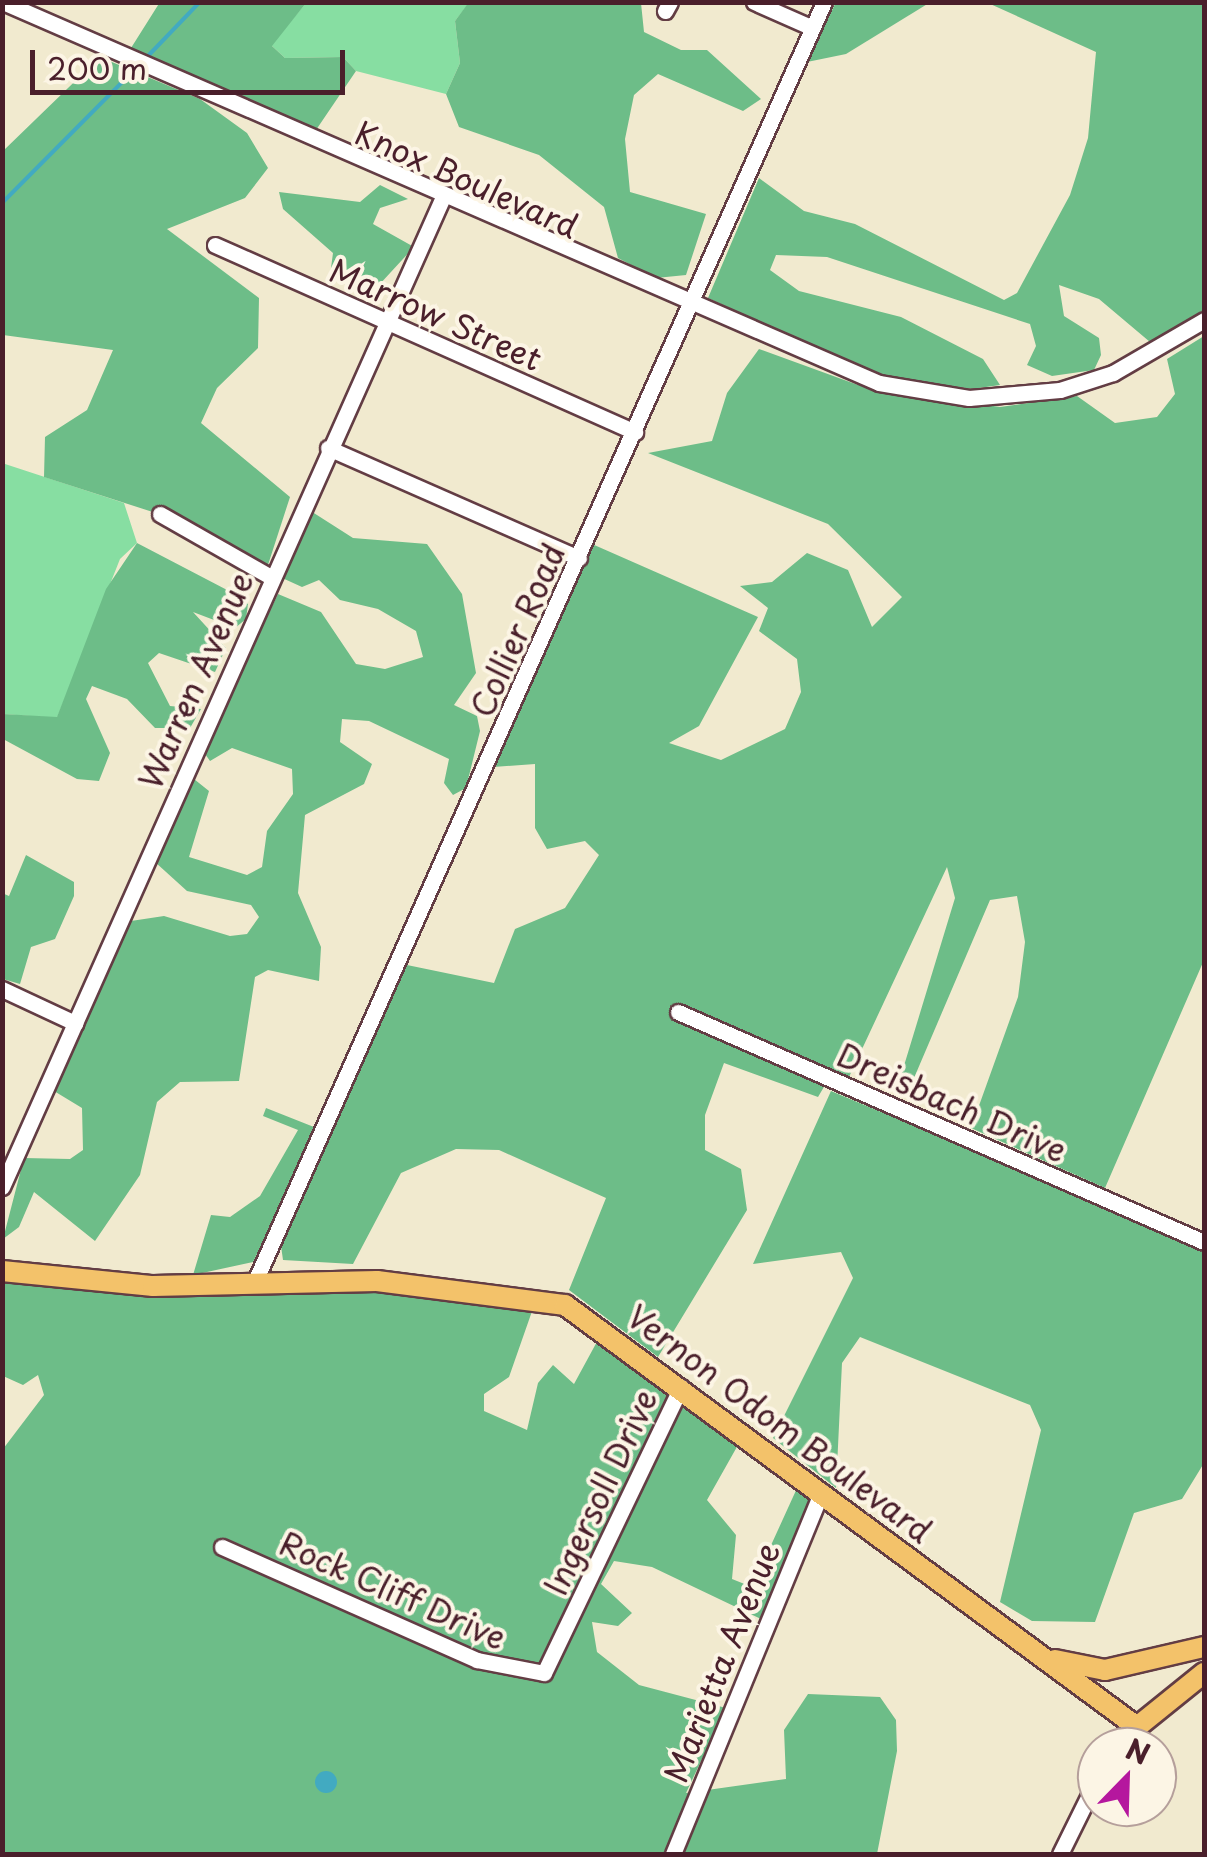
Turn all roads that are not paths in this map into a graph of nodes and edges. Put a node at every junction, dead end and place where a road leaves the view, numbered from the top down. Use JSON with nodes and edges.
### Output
{"nodes":[{"id":1,"x":3,"y":2,"type":"edge"},
{"id":2,"x":754,"y":2,"type":"edge"},
{"id":3,"x":824,"y":2,"type":"edge"},
{"id":4,"x":812,"y":28,"type":"junction"},
{"id":5,"x":442,"y":198,"type":"junction"},
{"id":6,"x":215,"y":245,"type":"dead end"},
{"id":7,"x":689,"y":308,"type":"junction"},
{"id":8,"x":1204,"y":320,"type":"edge"},
{"id":9,"x":384,"y":322,"type":"junction"},
{"id":10,"x":634,"y":432,"type":"junction"},
{"id":11,"x":328,"y":448,"type":"junction"},
{"id":12,"x":160,"y":514,"type":"dead end"},
{"id":13,"x":579,"y":558,"type":"junction"},
{"id":14,"x":271,"y":577,"type":"junction"},
{"id":15,"x":2,"y":989,"type":"edge"},
{"id":16,"x":678,"y":1012,"type":"dead end"},
{"id":17,"x":75,"y":1022,"type":"junction"},
{"id":18,"x":2,"y":1187,"type":"edge"},
{"id":19,"x":1204,"y":1242,"type":"edge"},
{"id":20,"x":2,"y":1271,"type":"edge"},
{"id":21,"x":256,"y":1279,"type":"junction"},
{"id":22,"x":681,"y":1387,"type":"junction"},
{"id":23,"x":822,"y":1490,"type":"junction"},
{"id":24,"x":222,"y":1547,"type":"dead end"},
{"id":25,"x":1204,"y":1647,"type":"edge"},
{"id":26,"x":1044,"y":1656,"type":"junction"},
{"id":27,"x":544,"y":1673,"type":"joint"},
{"id":28,"x":1204,"y":1673,"type":"edge"},
{"id":29,"x":1137,"y":1727,"type":"joint"},
{"id":30,"x":1077,"y":1820,"type":"edge"},
{"id":31,"x":673,"y":1854,"type":"edge"},
{"id":32,"x":1060,"y":1854,"type":"edge"}],
"edges":[{"from":1,"to":5,"type":"street","name":"Knox Boulevard"},
{"from":2,"to":4,"type":"street"},
{"from":3,"to":4,"type":"street","name":"Collier Road"},
{"from":4,"to":7,"type":"street","name":"Collier Road"},
{"from":5,"to":7,"type":"street","name":"Knox Boulevard"},
{"from":5,"to":9,"type":"street","name":"Warren Avenue"},
{"from":6,"to":9,"type":"street","name":"Marrow Street"},
{"from":7,"to":8,"type":"street","name":"Knox Boulevard"},
{"from":7,"to":10,"type":"street","name":"Collier Road"},
{"from":9,"to":10,"type":"street","name":"Marrow Street"},
{"from":9,"to":11,"type":"street","name":"Warren Avenue"},
{"from":10,"to":13,"type":"street","name":"Collier Road"},
{"from":11,"to":13,"type":"street"},
{"from":11,"to":14,"type":"street","name":"Warren Avenue"},
{"from":12,"to":14,"type":"street"},
{"from":13,"to":21,"type":"street","name":"Collier Road"},
{"from":14,"to":17,"type":"street","name":"Warren Avenue"},
{"from":15,"to":17,"type":"street"},
{"from":16,"to":19,"type":"street","name":"Dreisbach Drive"},
{"from":17,"to":18,"type":"street","name":"Warren Avenue"},
{"from":20,"to":21,"type":"main road","name":"Vernon Odom Boulevard"},
{"from":21,"to":22,"type":"main road","name":"Vernon Odom Boulevard"},
{"from":22,"to":23,"type":"main road","name":"Vernon Odom Boulevard"},
{"from":22,"to":27,"type":"street","name":"Ingersoll Drive"},
{"from":23,"to":26,"type":"main road","name":"Vernon Odom Boulevard"},
{"from":23,"to":31,"type":"street","name":"Marietta Avenue"},
{"from":24,"to":27,"type":"street","name":"Rock Cliff Drive"},
{"from":25,"to":26,"type":"main road"},
{"from":26,"to":29,"type":"main road","name":"Vernon Odom Boulevard"},
{"from":28,"to":29,"type":"main road"},
{"from":30,"to":32,"type":"street"}]}
